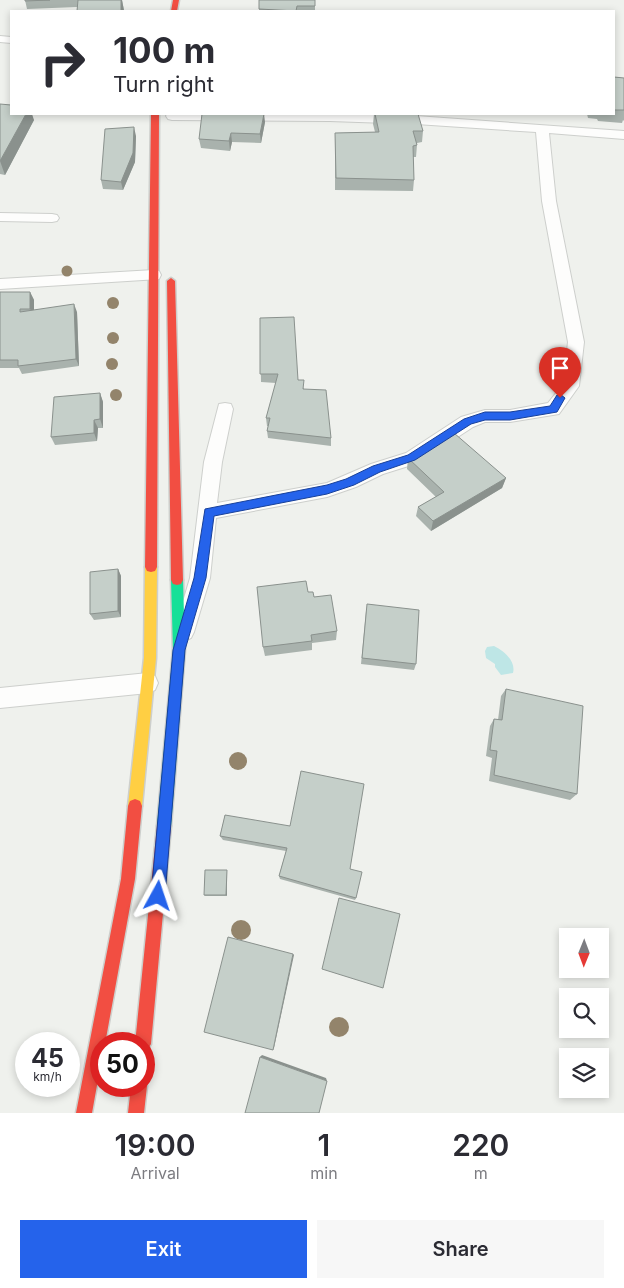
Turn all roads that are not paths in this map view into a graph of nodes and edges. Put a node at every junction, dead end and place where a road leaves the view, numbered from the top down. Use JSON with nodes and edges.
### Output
{"nodes":[{"id":1,"x":155,"y":115,"type":"edge"},
{"id":2,"x":516,"y":115,"type":"edge"},
{"id":3,"x":172,"y":119,"type":"edge"},
{"id":4,"x":511,"y":126,"type":"junction"},
{"id":5,"x":542,"y":128,"type":"junction"},
{"id":6,"x":624,"y":135,"type":"edge"},
{"id":7,"x":0,"y":217,"type":"edge"},
{"id":8,"x":52,"y":218,"type":"dead end"},
{"id":9,"x":171,"y":274,"type":"dead end"},
{"id":10,"x":154,"y":275,"type":"junction"},
{"id":11,"x":0,"y":284,"type":"edge"},
{"id":12,"x":225,"y":409,"type":"dead end"},
{"id":13,"x":209,"y":512,"type":"junction"},
{"id":14,"x":179,"y":650,"type":"junction"},
{"id":15,"x":148,"y":683,"type":"junction"},
{"id":16,"x":0,"y":698,"type":"edge"},
{"id":17,"x":144,"y":1032,"type":"edge"},
{"id":18,"x":138,"y":1097,"type":"edge"},
{"id":19,"x":84,"y":1113,"type":"edge"},
{"id":20,"x":136,"y":1113,"type":"edge"}],
"edges":[{"from":1,"to":10,"type":"main road"},
{"from":2,"to":4,"type":"street"},
{"from":3,"to":4,"type":"street"},
{"from":4,"to":5,"type":"street"},
{"from":5,"to":6,"type":"street"},
{"from":5,"to":13,"type":"street"},
{"from":7,"to":8,"type":"street"},
{"from":9,"to":14,"type":"main road"},
{"from":10,"to":11,"type":"street"},
{"from":10,"to":15,"type":"main road"},
{"from":12,"to":13,"type":"street"},
{"from":13,"to":14,"type":"street"},
{"from":14,"to":17,"type":"main road"},
{"from":15,"to":16,"type":"street"},
{"from":15,"to":19,"type":"main road"},
{"from":18,"to":20,"type":"main road"}]}
